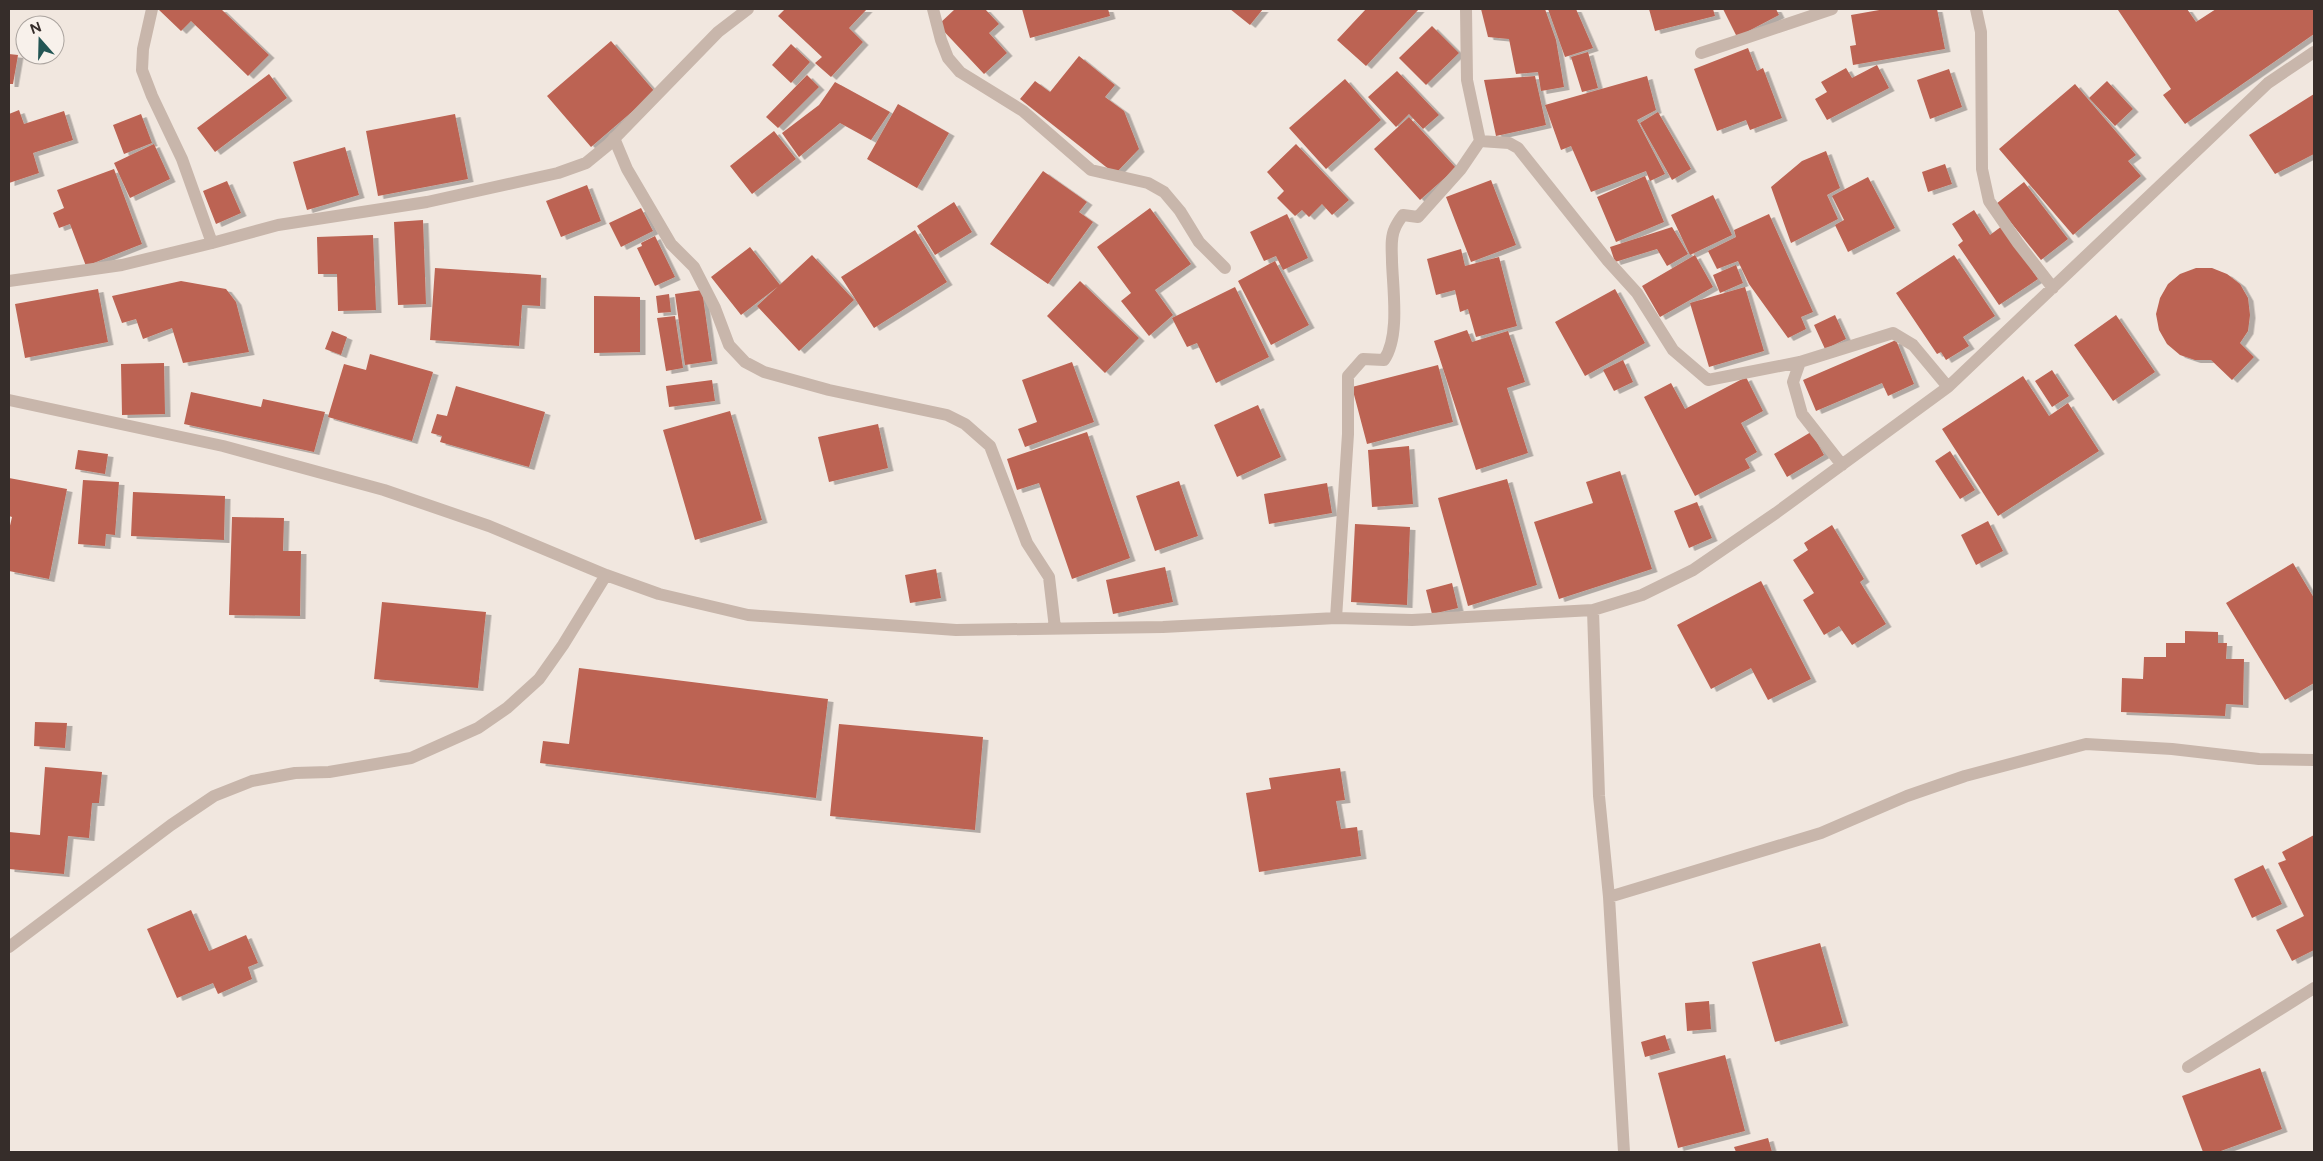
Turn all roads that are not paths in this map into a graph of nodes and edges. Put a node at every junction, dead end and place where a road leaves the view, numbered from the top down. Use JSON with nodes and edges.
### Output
{"nodes":[{"id":1,"x":152,"y":9,"type":"edge"},
{"id":2,"x":748,"y":9,"type":"edge"},
{"id":3,"x":933,"y":9,"type":"edge"},
{"id":4,"x":1466,"y":9,"type":"edge"},
{"id":5,"x":1832,"y":9,"type":"edge"},
{"id":6,"x":1976,"y":9,"type":"edge"},
{"id":7,"x":2314,"y":52,"type":"edge"},
{"id":8,"x":1701,"y":53,"type":"dead end"},
{"id":9,"x":614,"y":138,"type":"junction"},
{"id":10,"x":1480,"y":141,"type":"junction"},
{"id":11,"x":212,"y":243,"type":"junction"},
{"id":12,"x":1225,"y":268,"type":"dead end"},
{"id":13,"x":9,"y":281,"type":"edge"},
{"id":14,"x":2053,"y":288,"type":"junction"},
{"id":15,"x":1800,"y":362,"type":"junction"},
{"id":16,"x":1948,"y":387,"type":"junction"},
{"id":17,"x":9,"y":400,"type":"edge"},
{"id":18,"x":1842,"y":465,"type":"junction"},
{"id":19,"x":606,"y":574,"type":"junction"},
{"id":20,"x":1593,"y":610,"type":"junction"},
{"id":21,"x":1336,"y":618,"type":"junction"},
{"id":22,"x":1054,"y":628,"type":"junction"},
{"id":23,"x":2314,"y":760,"type":"edge"},
{"id":24,"x":1609,"y":897,"type":"junction"},
{"id":25,"x":9,"y":947,"type":"edge"},
{"id":26,"x":2314,"y":988,"type":"edge"},
{"id":27,"x":2188,"y":1067,"type":"dead end"},
{"id":28,"x":1624,"y":1152,"type":"edge"}],
"edges":[{"from":1,"to":11,"type":"street"},
{"from":2,"to":9,"type":"street"},
{"from":3,"to":12,"type":"street"},
{"from":4,"to":10,"type":"street"},
{"from":5,"to":8,"type":"street"},
{"from":6,"to":14,"type":"street"},
{"from":7,"to":14,"type":"street"},
{"from":9,"to":11,"type":"street"},
{"from":9,"to":22,"type":"street"},
{"from":10,"to":15,"type":"street"},
{"from":10,"to":21,"type":"street"},
{"from":11,"to":13,"type":"street"},
{"from":14,"to":16,"type":"street"},
{"from":15,"to":16,"type":"street"},
{"from":15,"to":18,"type":"street"},
{"from":16,"to":18,"type":"street"},
{"from":17,"to":19,"type":"street"},
{"from":18,"to":20,"type":"street"},
{"from":19,"to":22,"type":"street"},
{"from":19,"to":25,"type":"street"},
{"from":20,"to":21,"type":"street"},
{"from":20,"to":24,"type":"street"},
{"from":21,"to":22,"type":"street"},
{"from":23,"to":24,"type":"street"},
{"from":24,"to":28,"type":"street"},
{"from":26,"to":27,"type":"street"}]}
